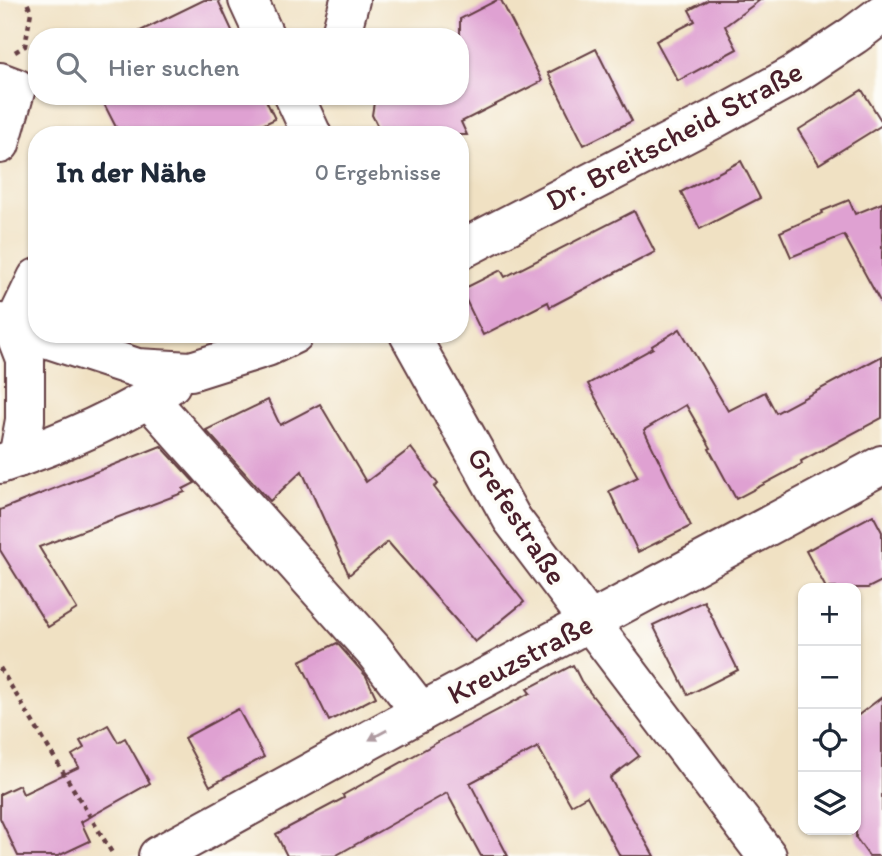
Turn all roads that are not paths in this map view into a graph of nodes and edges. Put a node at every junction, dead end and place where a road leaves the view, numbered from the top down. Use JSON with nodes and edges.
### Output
{"nodes":[{"id":1,"x":248,"y":0,"type":"edge"},
{"id":2,"x":350,"y":0,"type":"edge"},
{"id":3,"x":882,"y":14,"type":"edge"},
{"id":4,"x":261,"y":28,"type":"edge"},
{"id":5,"x":342,"y":28,"type":"edge"},
{"id":6,"x":6,"y":68,"type":"edge"},
{"id":7,"x":298,"y":105,"type":"edge"},
{"id":8,"x":308,"y":126,"type":"edge"},
{"id":9,"x":0,"y":144,"type":"edge"},
{"id":10,"x":469,"y":245,"type":"edge"},
{"id":11,"x":28,"y":292,"type":"edge"},
{"id":12,"x":7,"y":326,"type":"edge"},
{"id":13,"x":28,"y":333,"type":"edge"},
{"id":14,"x":60,"y":343,"type":"edge"},
{"id":15,"x":275,"y":343,"type":"edge"},
{"id":16,"x":414,"y":343,"type":"edge"},
{"id":17,"x":191,"y":371,"type":"junction"},
{"id":18,"x":149,"y":399,"type":"junction"},
{"id":19,"x":9,"y":461,"type":"edge"},
{"id":20,"x":882,"y":465,"type":"edge"},
{"id":21,"x":589,"y":622,"type":"junction"},
{"id":22,"x":421,"y":712,"type":"junction"},
{"id":23,"x":159,"y":856,"type":"edge"},
{"id":24,"x":767,"y":856,"type":"edge"}],
"edges":[{"from":1,"to":4,"type":"street"},
{"from":2,"to":5,"type":"street"},
{"from":3,"to":10,"type":"street","name":"Dr. Breitscheid Straße"},
{"from":6,"to":9,"type":"street"},
{"from":7,"to":8,"type":"street"},
{"from":11,"to":12,"type":"street"},
{"from":12,"to":13,"type":"street"},
{"from":12,"to":19,"type":"street"},
{"from":14,"to":17,"type":"street"},
{"from":15,"to":17,"type":"street"},
{"from":16,"to":21,"type":"street","name":"Grefestraße"},
{"from":17,"to":18,"type":"street"},
{"from":18,"to":19,"type":"street"},
{"from":18,"to":22,"type":"street"},
{"from":20,"to":21,"type":"street","name":"Kreuzstraße"},
{"from":21,"to":22,"type":"street","name":"Kreuzstraße"},
{"from":21,"to":24,"type":"street","name":"Grefestraße"},
{"from":22,"to":23,"type":"street","name":"Kreuzstraße","one_way":true}]}
